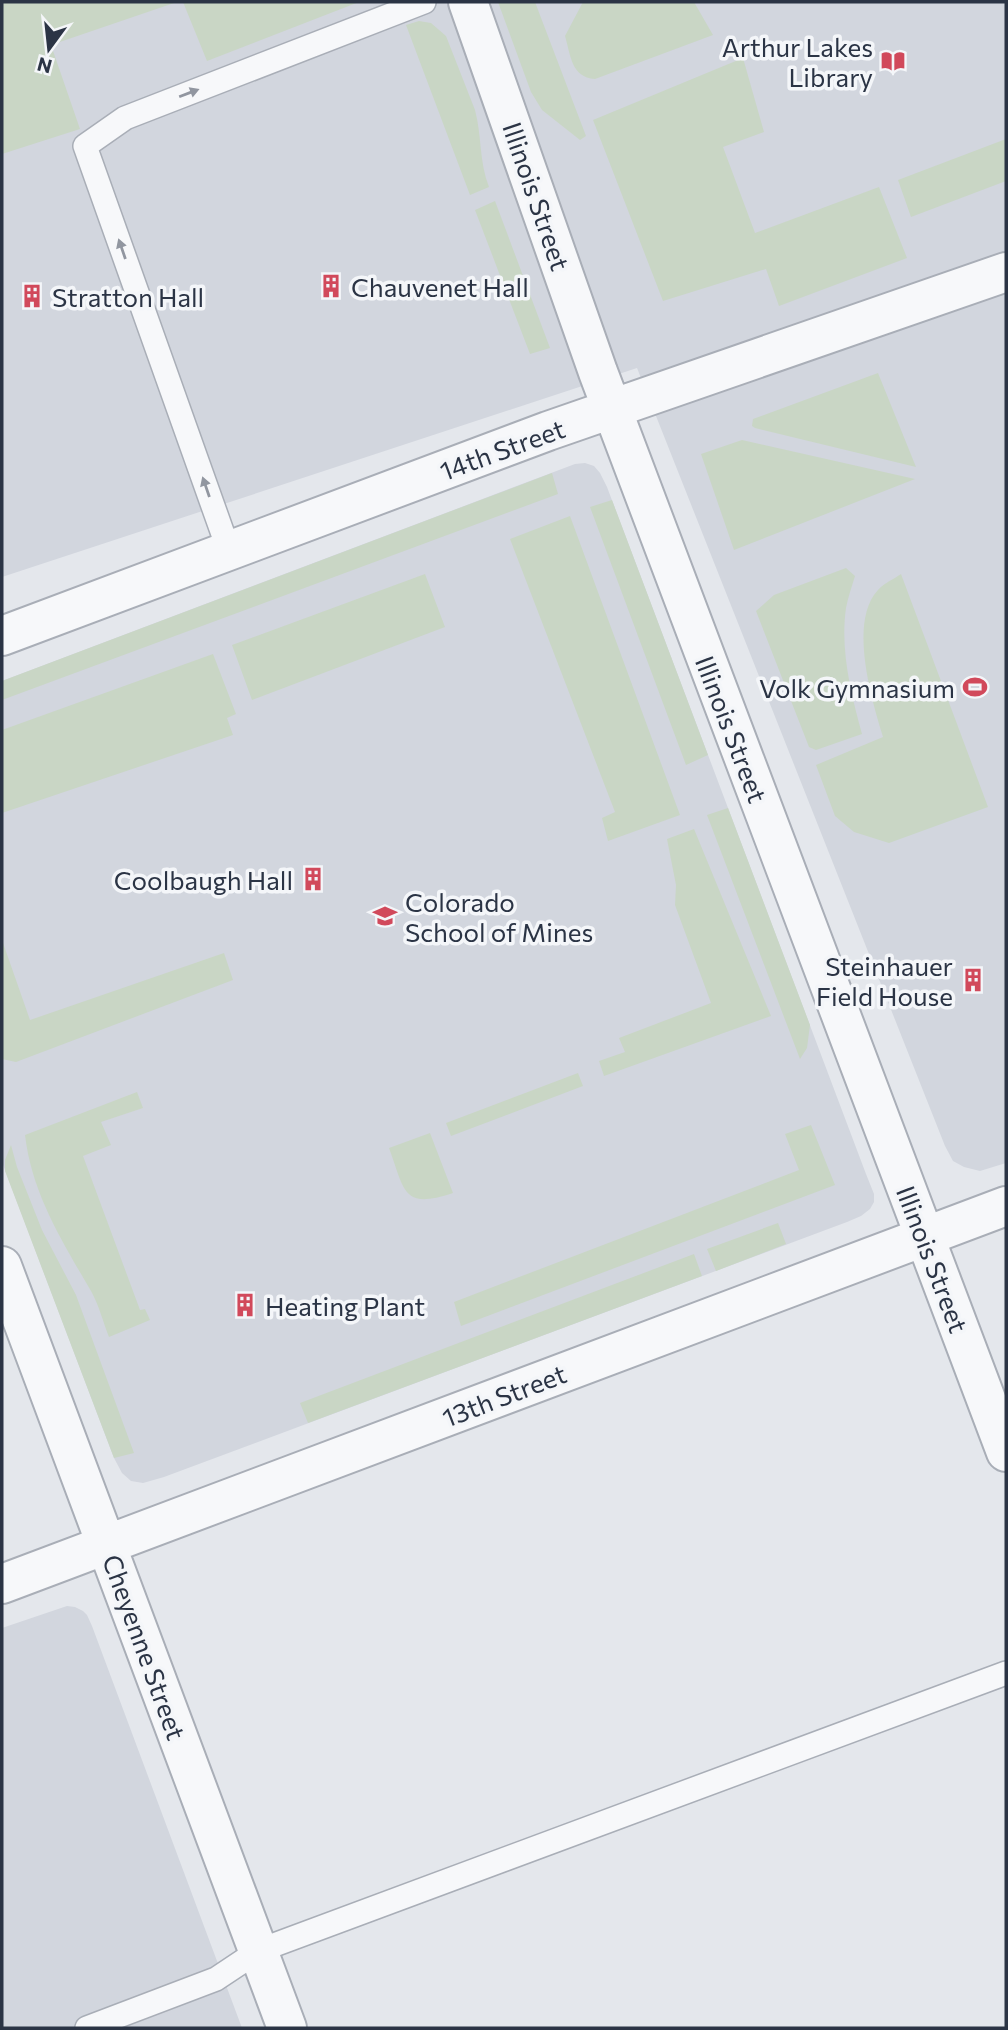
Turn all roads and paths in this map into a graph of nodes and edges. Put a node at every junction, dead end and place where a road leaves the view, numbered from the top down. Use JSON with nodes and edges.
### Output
{"nodes":[{"id":1,"x":424,"y":2,"type":"edge"},
{"id":2,"x":468,"y":2,"type":"edge"},
{"id":3,"x":1006,"y":272,"type":"edge"},
{"id":4,"x":612,"y":409,"type":"junction"},
{"id":5,"x":229,"y":551,"type":"junction"},
{"id":6,"x":2,"y":636,"type":"edge"},
{"id":7,"x":1006,"y":1206,"type":"edge"},
{"id":8,"x":925,"y":1237,"type":"junction"},
{"id":9,"x":2,"y":1266,"type":"edge"},
{"id":10,"x":1006,"y":1452,"type":"edge"},
{"id":11,"x":107,"y":1544,"type":"junction"},
{"id":12,"x":2,"y":1584,"type":"edge"},
{"id":13,"x":1006,"y":1673,"type":"edge"},
{"id":14,"x":258,"y":1951,"type":"junction"},
{"id":15,"x":87,"y":2028,"type":"edge"},
{"id":16,"x":287,"y":2028,"type":"edge"}],
"edges":[{"from":5,"to":1,"type":"lane","one_way":true},
{"from":2,"to":4,"type":"street","name":"Illinois Street"},
{"from":3,"to":4,"type":"street","name":"14th Street"},
{"from":4,"to":5,"type":"street","name":"14th Street"},
{"from":4,"to":8,"type":"street","name":"Illinois Street"},
{"from":5,"to":6,"type":"street","name":"14th Street"},
{"from":7,"to":8,"type":"street","name":"13th Street"},
{"from":8,"to":10,"type":"street","name":"Illinois Street"},
{"from":8,"to":11,"type":"street","name":"13th Street"},
{"from":9,"to":11,"type":"street","name":"Cheyenne Street"},
{"from":11,"to":12,"type":"street","name":"13th Street"},
{"from":11,"to":14,"type":"street","name":"Cheyenne Street"},
{"from":13,"to":14,"type":"lane"},
{"from":14,"to":15,"type":"lane"},
{"from":14,"to":16,"type":"street","name":"Cheyenne Street"}]}
